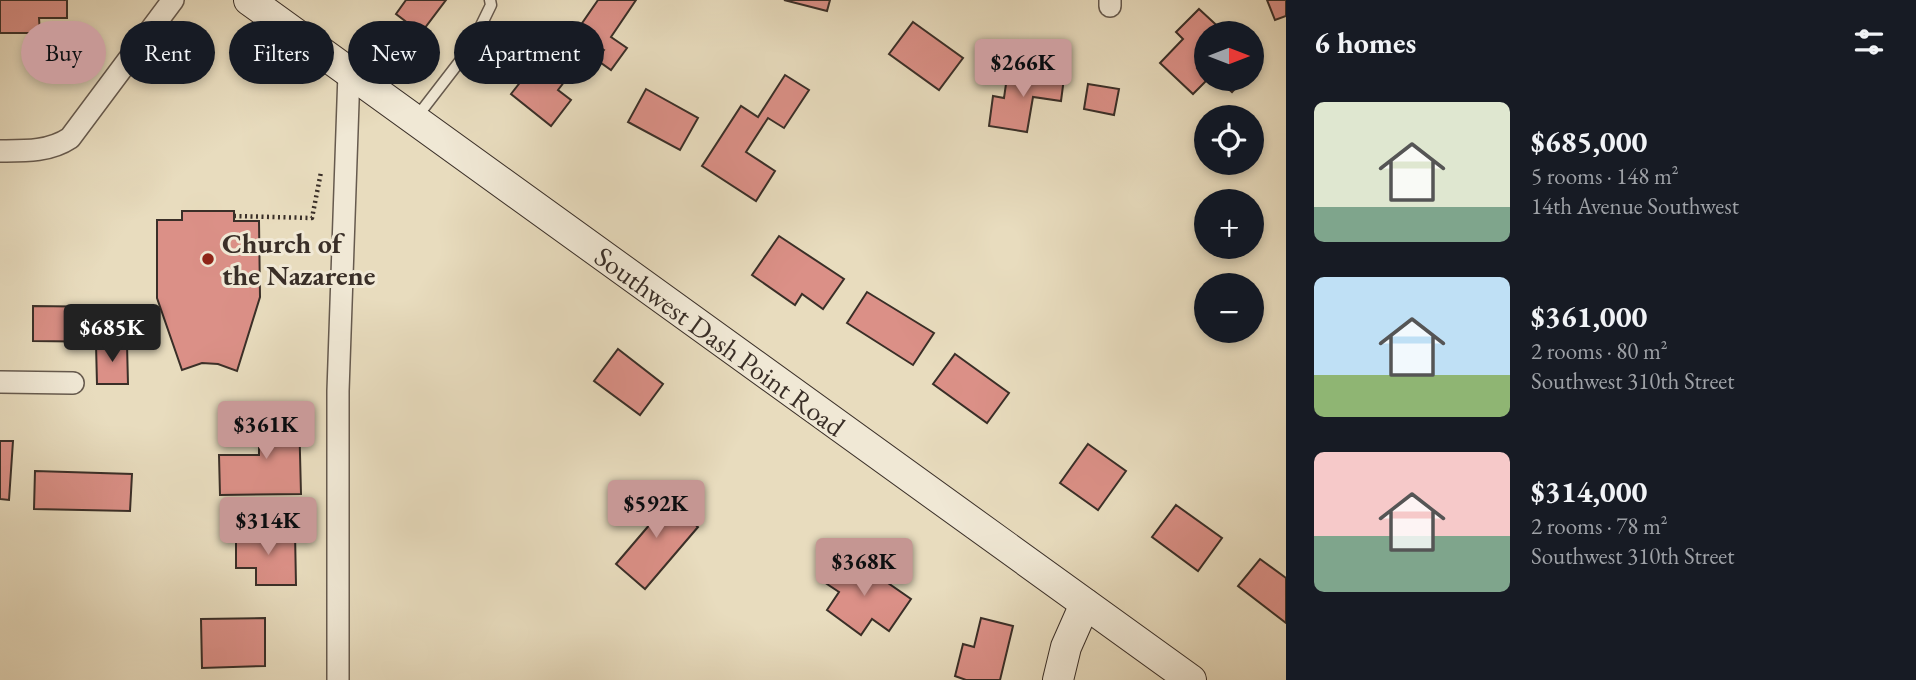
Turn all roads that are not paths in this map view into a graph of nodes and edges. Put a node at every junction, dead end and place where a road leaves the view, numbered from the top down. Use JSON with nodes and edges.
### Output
{"nodes":[{"id":1,"x":173,"y":0,"type":"edge"},
{"id":2,"x":249,"y":0,"type":"edge"},
{"id":3,"x":490,"y":0,"type":"edge"},
{"id":4,"x":348,"y":73,"type":"edge"},
{"id":5,"x":349,"y":84,"type":"edge"},
{"id":6,"x":363,"y":84,"type":"edge"},
{"id":7,"x":414,"y":120,"type":"junction"},
{"id":8,"x":0,"y":150,"type":"edge"},
{"id":9,"x":0,"y":382,"type":"edge"},
{"id":10,"x":73,"y":383,"type":"dead end"},
{"id":11,"x":1085,"y":604,"type":"junction"},
{"id":12,"x":338,"y":680,"type":"edge"},
{"id":13,"x":1058,"y":680,"type":"edge"},
{"id":14,"x":1191,"y":680,"type":"edge"}],
"edges":[{"from":1,"to":8,"type":"street"},
{"from":2,"to":4,"type":"main road","name":"Southwest Dash Point Road"},
{"from":3,"to":7,"type":"lane"},
{"from":5,"to":12,"type":"street"},
{"from":6,"to":7,"type":"main road","name":"Southwest Dash Point Road"},
{"from":7,"to":11,"type":"main road","name":"Southwest Dash Point Road"},
{"from":9,"to":10,"type":"street"},
{"from":11,"to":13,"type":"main road"},
{"from":11,"to":14,"type":"main road","name":"Southwest Dash Point Road"}]}
